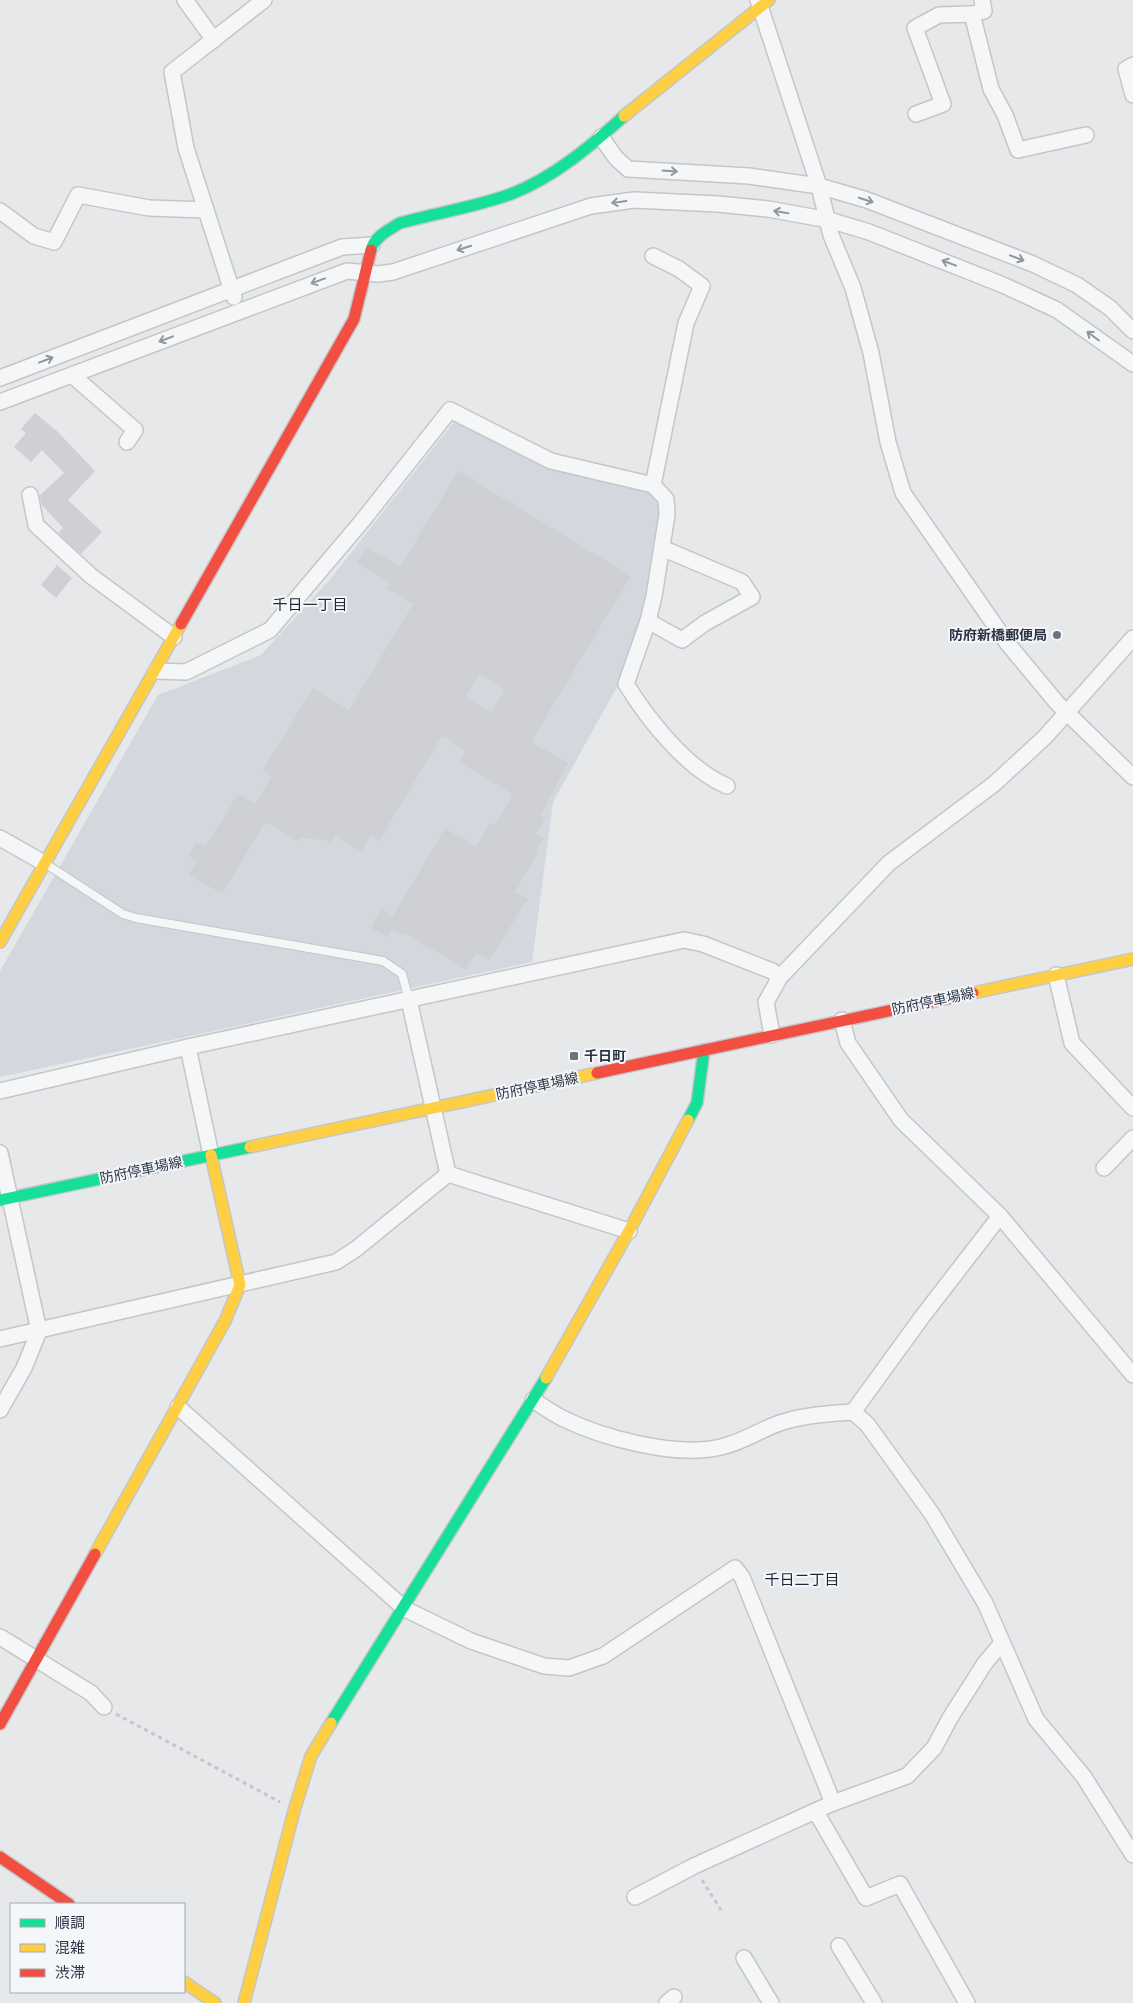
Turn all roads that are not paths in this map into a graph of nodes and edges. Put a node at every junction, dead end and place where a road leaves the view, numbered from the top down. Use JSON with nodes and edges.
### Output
{"nodes":[{"id":1,"x":185,"y":0,"type":"edge"},
{"id":2,"x":264,"y":0,"type":"edge"},
{"id":3,"x":982,"y":0,"type":"edge"},
{"id":4,"x":762,"y":2,"type":"edge"},
{"id":5,"x":972,"y":14,"type":"junction"},
{"id":6,"x":214,"y":40,"type":"junction"},
{"id":7,"x":1133,"y":65,"type":"edge"},
{"id":8,"x":1133,"y":95,"type":"edge"},
{"id":9,"x":916,"y":114,"type":"dead end"},
{"id":10,"x":1086,"y":135,"type":"dead end"},
{"id":11,"x":601,"y":137,"type":"junction"},
{"id":12,"x":819,"y":186,"type":"junction"},
{"id":13,"x":206,"y":210,"type":"junction"},
{"id":14,"x":0,"y":211,"type":"edge"},
{"id":15,"x":829,"y":220,"type":"junction"},
{"id":16,"x":372,"y":245,"type":"junction"},
{"id":17,"x":653,"y":256,"type":"dead end"},
{"id":18,"x":365,"y":272,"type":"junction"},
{"id":19,"x":231,"y":289,"type":"junction"},
{"id":20,"x":240,"y":310,"type":"junction"},
{"id":21,"x":1133,"y":331,"type":"edge"},
{"id":22,"x":1133,"y":364,"type":"edge"},
{"id":23,"x":72,"y":375,"type":"junction"},
{"id":24,"x":0,"y":378,"type":"edge"},
{"id":25,"x":0,"y":402,"type":"edge"},
{"id":26,"x":127,"y":442,"type":"dead end"},
{"id":27,"x":653,"y":485,"type":"junction"},
{"id":28,"x":30,"y":495,"type":"dead end"},
{"id":29,"x":662,"y":548,"type":"junction"},
{"id":30,"x":648,"y":621,"type":"junction"},
{"id":31,"x":174,"y":637,"type":"junction"},
{"id":32,"x":1133,"y":638,"type":"edge"},
{"id":33,"x":156,"y":670,"type":"junction"},
{"id":34,"x":1068,"y":712,"type":"junction"},
{"id":35,"x":1133,"y":777,"type":"edge"},
{"id":36,"x":727,"y":786,"type":"dead end"},
{"id":37,"x":0,"y":838,"type":"edge"},
{"id":38,"x":44,"y":863,"type":"junction"},
{"id":39,"x":0,"y":942,"type":"edge"},
{"id":40,"x":1133,"y":958,"type":"edge"},
{"id":41,"x":1056,"y":975,"type":"junction"},
{"id":42,"x":780,"y":977,"type":"junction"},
{"id":43,"x":409,"y":1000,"type":"junction"},
{"id":44,"x":842,"y":1020,"type":"junction"},
{"id":45,"x":772,"y":1035,"type":"junction"},
{"id":46,"x":188,"y":1047,"type":"junction"},
{"id":47,"x":704,"y":1050,"type":"junction"},
{"id":48,"x":0,"y":1091,"type":"edge"},
{"id":49,"x":434,"y":1108,"type":"junction"},
{"id":50,"x":1133,"y":1108,"type":"edge"},
{"id":51,"x":1133,"y":1138,"type":"edge"},
{"id":52,"x":0,"y":1153,"type":"edge"},
{"id":53,"x":210,"y":1155,"type":"junction"},
{"id":54,"x":1104,"y":1168,"type":"dead end"},
{"id":55,"x":448,"y":1174,"type":"junction"},
{"id":56,"x":5,"y":1199,"type":"edge"},
{"id":57,"x":1000,"y":1216,"type":"junction"},
{"id":58,"x":628,"y":1231,"type":"junction"},
{"id":59,"x":240,"y":1285,"type":"junction"},
{"id":60,"x":39,"y":1331,"type":"junction"},
{"id":61,"x":0,"y":1339,"type":"edge"},
{"id":62,"x":1133,"y":1375,"type":"edge"},
{"id":63,"x":533,"y":1400,"type":"junction"},
{"id":64,"x":178,"y":1407,"type":"junction"},
{"id":65,"x":0,"y":1410,"type":"edge"},
{"id":66,"x":853,"y":1412,"type":"junction"},
{"id":67,"x":405,"y":1609,"type":"junction"},
{"id":68,"x":0,"y":1637,"type":"edge"},
{"id":69,"x":1002,"y":1643,"type":"junction"},
{"id":70,"x":36,"y":1660,"type":"junction"},
{"id":71,"x":104,"y":1707,"type":"road end"},
{"id":72,"x":0,"y":1724,"type":"edge"},
{"id":73,"x":833,"y":1804,"type":"junction"},
{"id":74,"x":816,"y":1812,"type":"junction"},
{"id":75,"x":1133,"y":1855,"type":"edge"},
{"id":76,"x":0,"y":1857,"type":"edge"},
{"id":77,"x":635,"y":1897,"type":"dead end"},
{"id":78,"x":68,"y":1903,"type":"edge"},
{"id":79,"x":839,"y":1946,"type":"dead end"},
{"id":80,"x":744,"y":1958,"type":"dead end"},
{"id":81,"x":185,"y":1983,"type":"edge"},
{"id":82,"x":962,"y":2002,"type":"edge"},
{"id":83,"x":215,"y":2003,"type":"edge"},
{"id":84,"x":244,"y":2003,"type":"edge"},
{"id":85,"x":771,"y":2003,"type":"edge"},
{"id":86,"x":874,"y":2003,"type":"edge"}],
"edges":[{"from":1,"to":6,"type":"street"},
{"from":2,"to":6,"type":"street"},
{"from":3,"to":5,"type":"street"},
{"from":4,"to":11,"type":"street"},
{"from":4,"to":12,"type":"street"},
{"from":5,"to":9,"type":"street"},
{"from":5,"to":10,"type":"street"},
{"from":6,"to":13,"type":"street"},
{"from":7,"to":8,"type":"street"},
{"from":11,"to":12,"type":"street","one_way":true},
{"from":11,"to":16,"type":"street"},
{"from":12,"to":15,"type":"street"},
{"from":12,"to":21,"type":"street","one_way":true},
{"from":13,"to":14,"type":"street"},
{"from":13,"to":19,"type":"street"},
{"from":15,"to":18,"type":"street","one_way":true},
{"from":22,"to":15,"type":"street","one_way":true},
{"from":15,"to":34,"type":"street"},
{"from":16,"to":18,"type":"street"},
{"from":16,"to":19,"type":"street"},
{"from":17,"to":27,"type":"street"},
{"from":18,"to":20,"type":"street","one_way":true},
{"from":18,"to":31,"type":"street"},
{"from":19,"to":20,"type":"street"},
{"from":24,"to":19,"type":"street","one_way":true},
{"from":20,"to":23,"type":"street","one_way":true},
{"from":23,"to":25,"type":"street"},
{"from":23,"to":26,"type":"street"},
{"from":27,"to":29,"type":"street"},
{"from":27,"to":33,"type":"street"},
{"from":28,"to":31,"type":"street"},
{"from":29,"to":30,"type":"street"},
{"from":29,"to":30,"type":"street"},
{"from":30,"to":36,"type":"street"},
{"from":31,"to":33,"type":"street"},
{"from":32,"to":34,"type":"street"},
{"from":33,"to":38,"type":"street"},
{"from":34,"to":35,"type":"street"},
{"from":34,"to":42,"type":"street"},
{"from":37,"to":38,"type":"street"},
{"from":38,"to":39,"type":"street"},
{"from":38,"to":43,"type":"lane"},
{"from":40,"to":41,"type":"street","name":"防府停車場線"},
{"from":41,"to":44,"type":"street","name":"防府停車場線"},
{"from":41,"to":50,"type":"street"},
{"from":42,"to":43,"type":"street"},
{"from":42,"to":45,"type":"street"},
{"from":43,"to":46,"type":"street"},
{"from":43,"to":49,"type":"street"},
{"from":44,"to":45,"type":"street","name":"防府停車場線"},
{"from":44,"to":57,"type":"street"},
{"from":45,"to":47,"type":"street","name":"防府停車場線"},
{"from":46,"to":48,"type":"street"},
{"from":46,"to":53,"type":"street"},
{"from":47,"to":49,"type":"street","name":"防府停車場線"},
{"from":47,"to":58,"type":"street"},
{"from":49,"to":53,"type":"street","name":"防府停車場線"},
{"from":49,"to":55,"type":"street"},
{"from":51,"to":54,"type":"street"},
{"from":52,"to":56,"type":"street"},
{"from":53,"to":56,"type":"street","name":"防府停車場線"},
{"from":53,"to":59,"type":"street"},
{"from":55,"to":58,"type":"street"},
{"from":55,"to":59,"type":"street"},
{"from":56,"to":60,"type":"street"},
{"from":57,"to":62,"type":"street"},
{"from":57,"to":66,"type":"street"},
{"from":58,"to":63,"type":"street"},
{"from":59,"to":60,"type":"street"},
{"from":59,"to":64,"type":"street"},
{"from":60,"to":61,"type":"street"},
{"from":60,"to":65,"type":"street"},
{"from":63,"to":66,"type":"street"},
{"from":63,"to":67,"type":"street"},
{"from":64,"to":67,"type":"street"},
{"from":64,"to":70,"type":"street"},
{"from":66,"to":69,"type":"street"},
{"from":67,"to":73,"type":"street"},
{"from":67,"to":84,"type":"street"},
{"from":68,"to":70,"type":"street"},
{"from":69,"to":73,"type":"street"},
{"from":69,"to":75,"type":"street"},
{"from":70,"to":71,"type":"street"},
{"from":70,"to":72,"type":"street"},
{"from":73,"to":74,"type":"street"},
{"from":74,"to":77,"type":"street"},
{"from":74,"to":82,"type":"street"},
{"from":76,"to":78,"type":"street"},
{"from":79,"to":86,"type":"street"},
{"from":80,"to":85,"type":"street"},
{"from":81,"to":83,"type":"street"}]}
